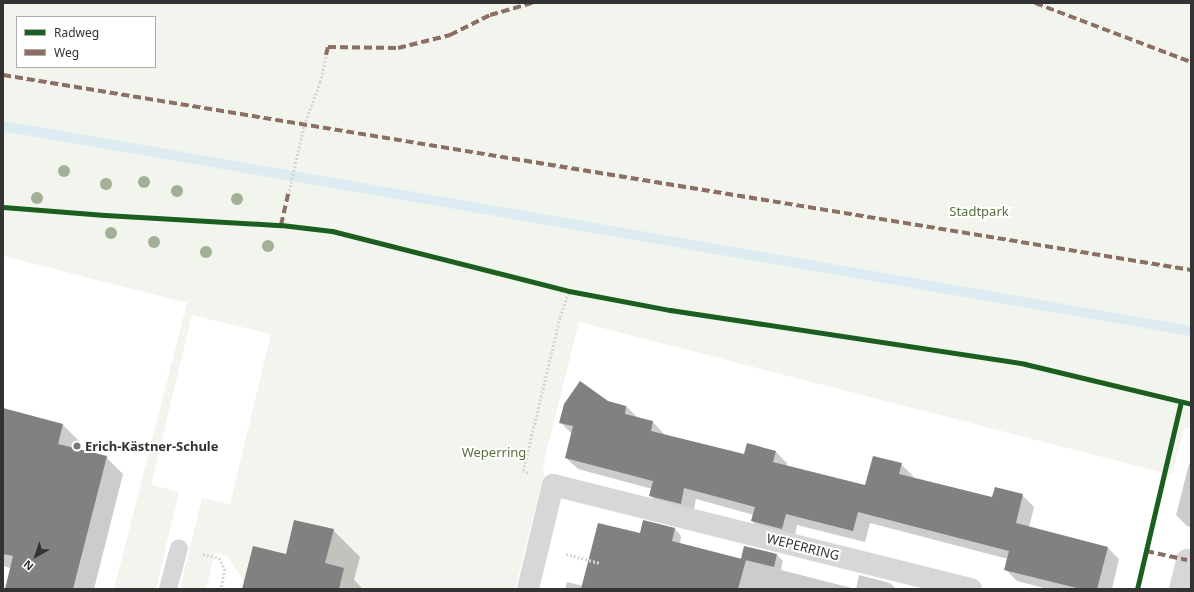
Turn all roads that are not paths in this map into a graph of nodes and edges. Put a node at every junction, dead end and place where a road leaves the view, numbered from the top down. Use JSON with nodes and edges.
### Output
{"nodes":[{"id":1,"x":179,"y":548,"type":"road end"},
{"id":2,"x":1189,"y":561,"type":"edge"},
{"id":3,"x":168,"y":589,"type":"edge"},
{"id":4,"x":528,"y":589,"type":"edge"},
{"id":5,"x":971,"y":589,"type":"edge"},
{"id":6,"x":1180,"y":589,"type":"edge"}],
"edges":[{"from":1,"to":3,"type":"lane"},
{"from":2,"to":6,"type":"street"},
{"from":4,"to":5,"type":"street","name":"WEPERRING"}]}
